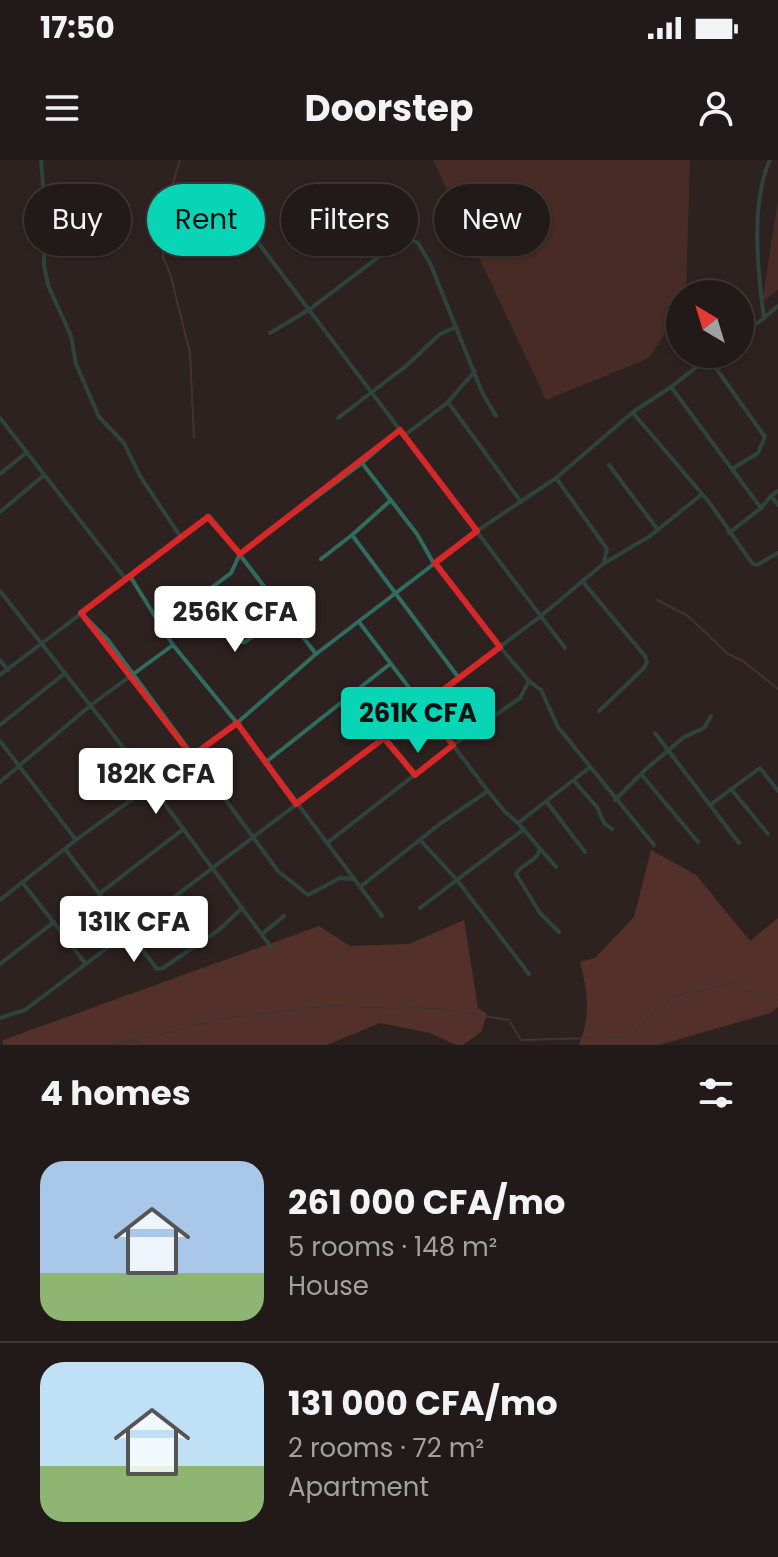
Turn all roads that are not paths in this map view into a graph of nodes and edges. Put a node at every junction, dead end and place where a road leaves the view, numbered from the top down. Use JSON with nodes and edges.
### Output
{"nodes":[{"id":1,"x":41,"y":160,"type":"edge"},
{"id":2,"x":770,"y":160,"type":"edge"},
{"id":3,"x":265,"y":251,"type":"edge"},
{"id":4,"x":778,"y":306,"type":"edge"},
{"id":5,"x":310,"y":309,"type":"junction"},
{"id":6,"x":764,"y":318,"type":"junction"},
{"id":7,"x":754,"y":326,"type":"edge"},
{"id":8,"x":456,"y":327,"type":"junction"},
{"id":9,"x":270,"y":333,"type":"dead end"},
{"id":10,"x":695,"y":368,"type":"edge"},
{"id":11,"x":718,"y":368,"type":"edge"},
{"id":12,"x":475,"y":371,"type":"junction"},
{"id":13,"x":671,"y":387,"type":"junction"},
{"id":14,"x":372,"y":392,"type":"junction"},
{"id":15,"x":448,"y":402,"type":"junction"},
{"id":16,"x":633,"y":412,"type":"junction"},
{"id":17,"x":496,"y":416,"type":"dead end"},
{"id":18,"x":0,"y":418,"type":"edge"},
{"id":19,"x":338,"y":418,"type":"dead end"},
{"id":20,"x":400,"y":430,"type":"junction"},
{"id":21,"x":405,"y":435,"type":"junction"},
{"id":22,"x":27,"y":452,"type":"junction"},
{"id":23,"x":362,"y":463,"type":"junction"},
{"id":24,"x":609,"y":465,"type":"dead end"},
{"id":25,"x":732,"y":469,"type":"junction"},
{"id":26,"x":0,"y":474,"type":"edge"},
{"id":27,"x":44,"y":474,"type":"junction"},
{"id":28,"x":556,"y":478,"type":"junction"},
{"id":29,"x":778,"y":491,"type":"edge"},
{"id":30,"x":701,"y":495,"type":"junction"},
{"id":31,"x":771,"y":496,"type":"junction"},
{"id":32,"x":390,"y":501,"type":"junction"},
{"id":33,"x":521,"y":502,"type":"junction"},
{"id":34,"x":778,"y":505,"type":"edge"},
{"id":35,"x":761,"y":508,"type":"junction"},
{"id":36,"x":0,"y":512,"type":"edge"},
{"id":37,"x":658,"y":530,"type":"junction"},
{"id":38,"x":477,"y":531,"type":"junction"},
{"id":39,"x":729,"y":533,"type":"junction"},
{"id":40,"x":352,"y":535,"type":"junction"},
{"id":41,"x":180,"y":537,"type":"junction"},
{"id":42,"x":778,"y":553,"type":"edge"},
{"id":43,"x":240,"y":554,"type":"junction"},
{"id":44,"x":321,"y":559,"type":"dead end"},
{"id":45,"x":435,"y":563,"type":"junction"},
{"id":46,"x":603,"y":564,"type":"junction"},
{"id":47,"x":128,"y":577,"type":"junction"},
{"id":48,"x":582,"y":581,"type":"junction"},
{"id":49,"x":0,"y":591,"type":"edge"},
{"id":50,"x":203,"y":593,"type":"junction"},
{"id":51,"x":395,"y":594,"type":"junction"},
{"id":52,"x":285,"y":612,"type":"junction"},
{"id":53,"x":81,"y":613,"type":"junction"},
{"id":54,"x":541,"y":616,"type":"junction"},
{"id":55,"x":359,"y":622,"type":"junction"},
{"id":56,"x":161,"y":626,"type":"junction"},
{"id":57,"x":41,"y":644,"type":"junction"},
{"id":58,"x":173,"y":645,"type":"junction"},
{"id":59,"x":500,"y":647,"type":"junction"},
{"id":60,"x":565,"y":648,"type":"dead end"},
{"id":61,"x":316,"y":654,"type":"junction"},
{"id":62,"x":0,"y":660,"type":"edge"},
{"id":63,"x":390,"y":664,"type":"junction"},
{"id":64,"x":8,"y":670,"type":"junction"},
{"id":65,"x":65,"y":673,"type":"junction"},
{"id":66,"x":0,"y":675,"type":"edge"},
{"id":67,"x":133,"y":675,"type":"junction"},
{"id":68,"x":458,"y":677,"type":"junction"},
{"id":69,"x":529,"y":681,"type":"junction"},
{"id":70,"x":350,"y":694,"type":"junction"},
{"id":71,"x":419,"y":702,"type":"junction"},
{"id":72,"x":91,"y":705,"type":"junction"},
{"id":73,"x":599,"y":711,"type":"dead end"},
{"id":74,"x":711,"y":716,"type":"dead end"},
{"id":75,"x":237,"y":723,"type":"junction"},
{"id":76,"x":0,"y":725,"type":"edge"},
{"id":77,"x":655,"y":733,"type":"dead end"},
{"id":78,"x":384,"y":738,"type":"junction"},
{"id":79,"x":0,"y":741,"type":"edge"},
{"id":80,"x":453,"y":745,"type":"junction"},
{"id":81,"x":668,"y":750,"type":"junction"},
{"id":82,"x":192,"y":756,"type":"junction"},
{"id":83,"x":265,"y":763,"type":"junction"},
{"id":84,"x":18,"y":765,"type":"junction"},
{"id":85,"x":589,"y":768,"type":"junction"},
{"id":86,"x":641,"y":774,"type":"junction"},
{"id":87,"x":415,"y":775,"type":"junction"},
{"id":88,"x":574,"y":781,"type":"junction"},
{"id":89,"x":0,"y":782,"type":"edge"},
{"id":90,"x":152,"y":786,"type":"junction"},
{"id":91,"x":731,"y":789,"type":"junction"},
{"id":92,"x":488,"y":791,"type":"junction"},
{"id":93,"x":778,"y":791,"type":"edge"},
{"id":94,"x":615,"y":800,"type":"junction"},
{"id":95,"x":546,"y":801,"type":"junction"},
{"id":96,"x":296,"y":804,"type":"junction"},
{"id":97,"x":710,"y":805,"type":"junction"},
{"id":98,"x":518,"y":823,"type":"junction"},
{"id":99,"x":524,"y":829,"type":"junction"},
{"id":100,"x":612,"y":829,"type":"dead end"},
{"id":101,"x":182,"y":830,"type":"junction"},
{"id":102,"x":768,"y":834,"type":"dead end"},
{"id":103,"x":251,"y":837,"type":"junction"},
{"id":104,"x":76,"y":840,"type":"junction"},
{"id":105,"x":421,"y":841,"type":"junction"},
{"id":106,"x":698,"y":842,"type":"dead end"},
{"id":107,"x":327,"y":843,"type":"junction"},
{"id":108,"x":739,"y":843,"type":"dead end"},
{"id":109,"x":654,"y":845,"type":"dead end"},
{"id":110,"x":65,"y":849,"type":"junction"},
{"id":111,"x":540,"y":849,"type":"junction"},
{"id":112,"x":585,"y":852,"type":"dead end"},
{"id":113,"x":212,"y":867,"type":"junction"},
{"id":114,"x":556,"y":867,"type":"dead end"},
{"id":115,"x":354,"y":879,"type":"junction"},
{"id":116,"x":457,"y":880,"type":"junction"},
{"id":117,"x":22,"y":882,"type":"junction"},
{"id":118,"x":360,"y":887,"type":"junction"},
{"id":119,"x":0,"y":891,"type":"edge"},
{"id":120,"x":99,"y":894,"type":"junction"},
{"id":121,"x":2,"y":898,"type":"edge"},
{"id":122,"x":243,"y":908,"type":"junction"},
{"id":123,"x":420,"y":908,"type":"dead end"},
{"id":124,"x":284,"y":916,"type":"dead end"},
{"id":125,"x":382,"y":916,"type":"dead end"},
{"id":126,"x":54,"y":922,"type":"junction"},
{"id":127,"x":126,"y":932,"type":"junction"},
{"id":128,"x":559,"y":932,"type":"dead end"},
{"id":129,"x":262,"y":934,"type":"junction"},
{"id":130,"x":271,"y":947,"type":"dead end"},
{"id":131,"x":85,"y":963,"type":"junction"},
{"id":132,"x":0,"y":964,"type":"edge"},
{"id":133,"x":529,"y":974,"type":"dead end"},
{"id":134,"x":0,"y":1018,"type":"edge"}],
"edges":[{"from":1,"to":41,"type":"street"},
{"from":2,"to":6,"type":"street"},
{"from":3,"to":5,"type":"street"},
{"from":4,"to":6,"type":"street"},
{"from":5,"to":8,"type":"street"},
{"from":5,"to":9,"type":"street"},
{"from":5,"to":14,"type":"street"},
{"from":6,"to":7,"type":"street"},
{"from":8,"to":12,"type":"street"},
{"from":8,"to":14,"type":"street"},
{"from":10,"to":13,"type":"street"},
{"from":11,"to":25,"type":"street"},
{"from":12,"to":15,"type":"street"},
{"from":12,"to":17,"type":"street"},
{"from":13,"to":16,"type":"street"},
{"from":13,"to":25,"type":"street"},
{"from":14,"to":19,"type":"street"},
{"from":14,"to":20,"type":"street"},
{"from":15,"to":21,"type":"street"},
{"from":15,"to":33,"type":"street"},
{"from":16,"to":28,"type":"street"},
{"from":16,"to":30,"type":"street"},
{"from":18,"to":22,"type":"street"},
{"from":20,"to":21,"type":"street"},
{"from":20,"to":23,"type":"street"},
{"from":21,"to":38,"type":"street"},
{"from":22,"to":26,"type":"street"},
{"from":22,"to":27,"type":"street"},
{"from":23,"to":32,"type":"street"},
{"from":23,"to":43,"type":"street"},
{"from":24,"to":37,"type":"street"},
{"from":25,"to":35,"type":"street"},
{"from":27,"to":36,"type":"street"},
{"from":27,"to":47,"type":"street"},
{"from":28,"to":33,"type":"street"},
{"from":28,"to":46,"type":"street"},
{"from":29,"to":31,"type":"street"},
{"from":30,"to":37,"type":"street"},
{"from":30,"to":39,"type":"street"},
{"from":31,"to":34,"type":"street"},
{"from":31,"to":35,"type":"street"},
{"from":32,"to":40,"type":"street"},
{"from":32,"to":45,"type":"street"},
{"from":33,"to":38,"type":"street"},
{"from":35,"to":39,"type":"street"},
{"from":37,"to":46,"type":"street"},
{"from":38,"to":45,"type":"street"},
{"from":38,"to":54,"type":"street"},
{"from":39,"to":42,"type":"street"},
{"from":40,"to":44,"type":"street"},
{"from":40,"to":51,"type":"street"},
{"from":41,"to":43,"type":"street"},
{"from":41,"to":47,"type":"street"},
{"from":43,"to":50,"type":"street"},
{"from":43,"to":52,"type":"street"},
{"from":45,"to":51,"type":"street"},
{"from":45,"to":59,"type":"street"},
{"from":46,"to":48,"type":"street"},
{"from":47,"to":53,"type":"street"},
{"from":47,"to":56,"type":"street"},
{"from":48,"to":54,"type":"street"},
{"from":48,"to":73,"type":"street"},
{"from":49,"to":57,"type":"street"},
{"from":50,"to":52,"type":"street"},
{"from":50,"to":56,"type":"street"},
{"from":51,"to":55,"type":"street"},
{"from":51,"to":68,"type":"street"},
{"from":52,"to":61,"type":"street"},
{"from":53,"to":57,"type":"street"},
{"from":53,"to":67,"type":"street"},
{"from":54,"to":59,"type":"street"},
{"from":54,"to":60,"type":"street"},
{"from":55,"to":61,"type":"street"},
{"from":55,"to":63,"type":"street"},
{"from":56,"to":58,"type":"street"},
{"from":57,"to":64,"type":"street"},
{"from":57,"to":65,"type":"street"},
{"from":58,"to":67,"type":"street"},
{"from":58,"to":75,"type":"street"},
{"from":59,"to":68,"type":"street"},
{"from":59,"to":69,"type":"street"},
{"from":61,"to":75,"type":"street"},
{"from":62,"to":64,"type":"street"},
{"from":63,"to":70,"type":"street"},
{"from":63,"to":71,"type":"street"},
{"from":64,"to":66,"type":"street"},
{"from":65,"to":72,"type":"street"},
{"from":65,"to":76,"type":"street"},
{"from":67,"to":72,"type":"street"},
{"from":67,"to":82,"type":"street"},
{"from":68,"to":71,"type":"street"},
{"from":69,"to":80,"type":"street"},
{"from":69,"to":85,"type":"street"},
{"from":70,"to":78,"type":"street"},
{"from":70,"to":83,"type":"street"},
{"from":71,"to":80,"type":"street"},
{"from":72,"to":84,"type":"street"},
{"from":72,"to":90,"type":"street"},
{"from":74,"to":81,"type":"street"},
{"from":75,"to":82,"type":"street"},
{"from":75,"to":83,"type":"street"},
{"from":77,"to":81,"type":"street"},
{"from":78,"to":87,"type":"street"},
{"from":78,"to":96,"type":"street"},
{"from":79,"to":84,"type":"street"},
{"from":80,"to":87,"type":"street"},
{"from":80,"to":92,"type":"street"},
{"from":81,"to":86,"type":"street"},
{"from":81,"to":97,"type":"street"},
{"from":82,"to":90,"type":"street"},
{"from":82,"to":103,"type":"street"},
{"from":83,"to":96,"type":"street"},
{"from":84,"to":89,"type":"street"},
{"from":84,"to":104,"type":"street"},
{"from":85,"to":88,"type":"street"},
{"from":85,"to":94,"type":"street"},
{"from":86,"to":94,"type":"street"},
{"from":86,"to":106,"type":"street"},
{"from":87,"to":107,"type":"street"},
{"from":88,"to":95,"type":"street"},
{"from":88,"to":100,"type":"street"},
{"from":90,"to":101,"type":"street"},
{"from":90,"to":104,"type":"street"},
{"from":91,"to":93,"type":"street"},
{"from":91,"to":97,"type":"street"},
{"from":91,"to":102,"type":"street"},
{"from":92,"to":98,"type":"street"},
{"from":92,"to":105,"type":"street"},
{"from":94,"to":109,"type":"street"},
{"from":95,"to":98,"type":"street"},
{"from":95,"to":112,"type":"street"},
{"from":96,"to":103,"type":"street"},
{"from":96,"to":107,"type":"street"},
{"from":97,"to":108,"type":"street"},
{"from":98,"to":99,"type":"street"},
{"from":99,"to":111,"type":"street"},
{"from":99,"to":116,"type":"street"},
{"from":101,"to":113,"type":"street"},
{"from":101,"to":120,"type":"street"},
{"from":103,"to":113,"type":"street"},
{"from":103,"to":115,"type":"street"},
{"from":104,"to":110,"type":"street"},
{"from":105,"to":116,"type":"street"},
{"from":105,"to":118,"type":"street"},
{"from":107,"to":115,"type":"street"},
{"from":110,"to":117,"type":"street"},
{"from":110,"to":120,"type":"street"},
{"from":111,"to":114,"type":"street"},
{"from":111,"to":128,"type":"street"},
{"from":113,"to":122,"type":"street"},
{"from":113,"to":127,"type":"street"},
{"from":115,"to":118,"type":"street"},
{"from":116,"to":123,"type":"street"},
{"from":116,"to":133,"type":"street"},
{"from":117,"to":121,"type":"street"},
{"from":117,"to":126,"type":"street"},
{"from":118,"to":125,"type":"street"},
{"from":119,"to":121,"type":"street"},
{"from":120,"to":127,"type":"street"},
{"from":122,"to":127,"type":"street"},
{"from":122,"to":129,"type":"street"},
{"from":124,"to":129,"type":"street"},
{"from":126,"to":131,"type":"street"},
{"from":126,"to":132,"type":"street"},
{"from":127,"to":131,"type":"street"},
{"from":129,"to":130,"type":"street"},
{"from":131,"to":134,"type":"street"}]}
